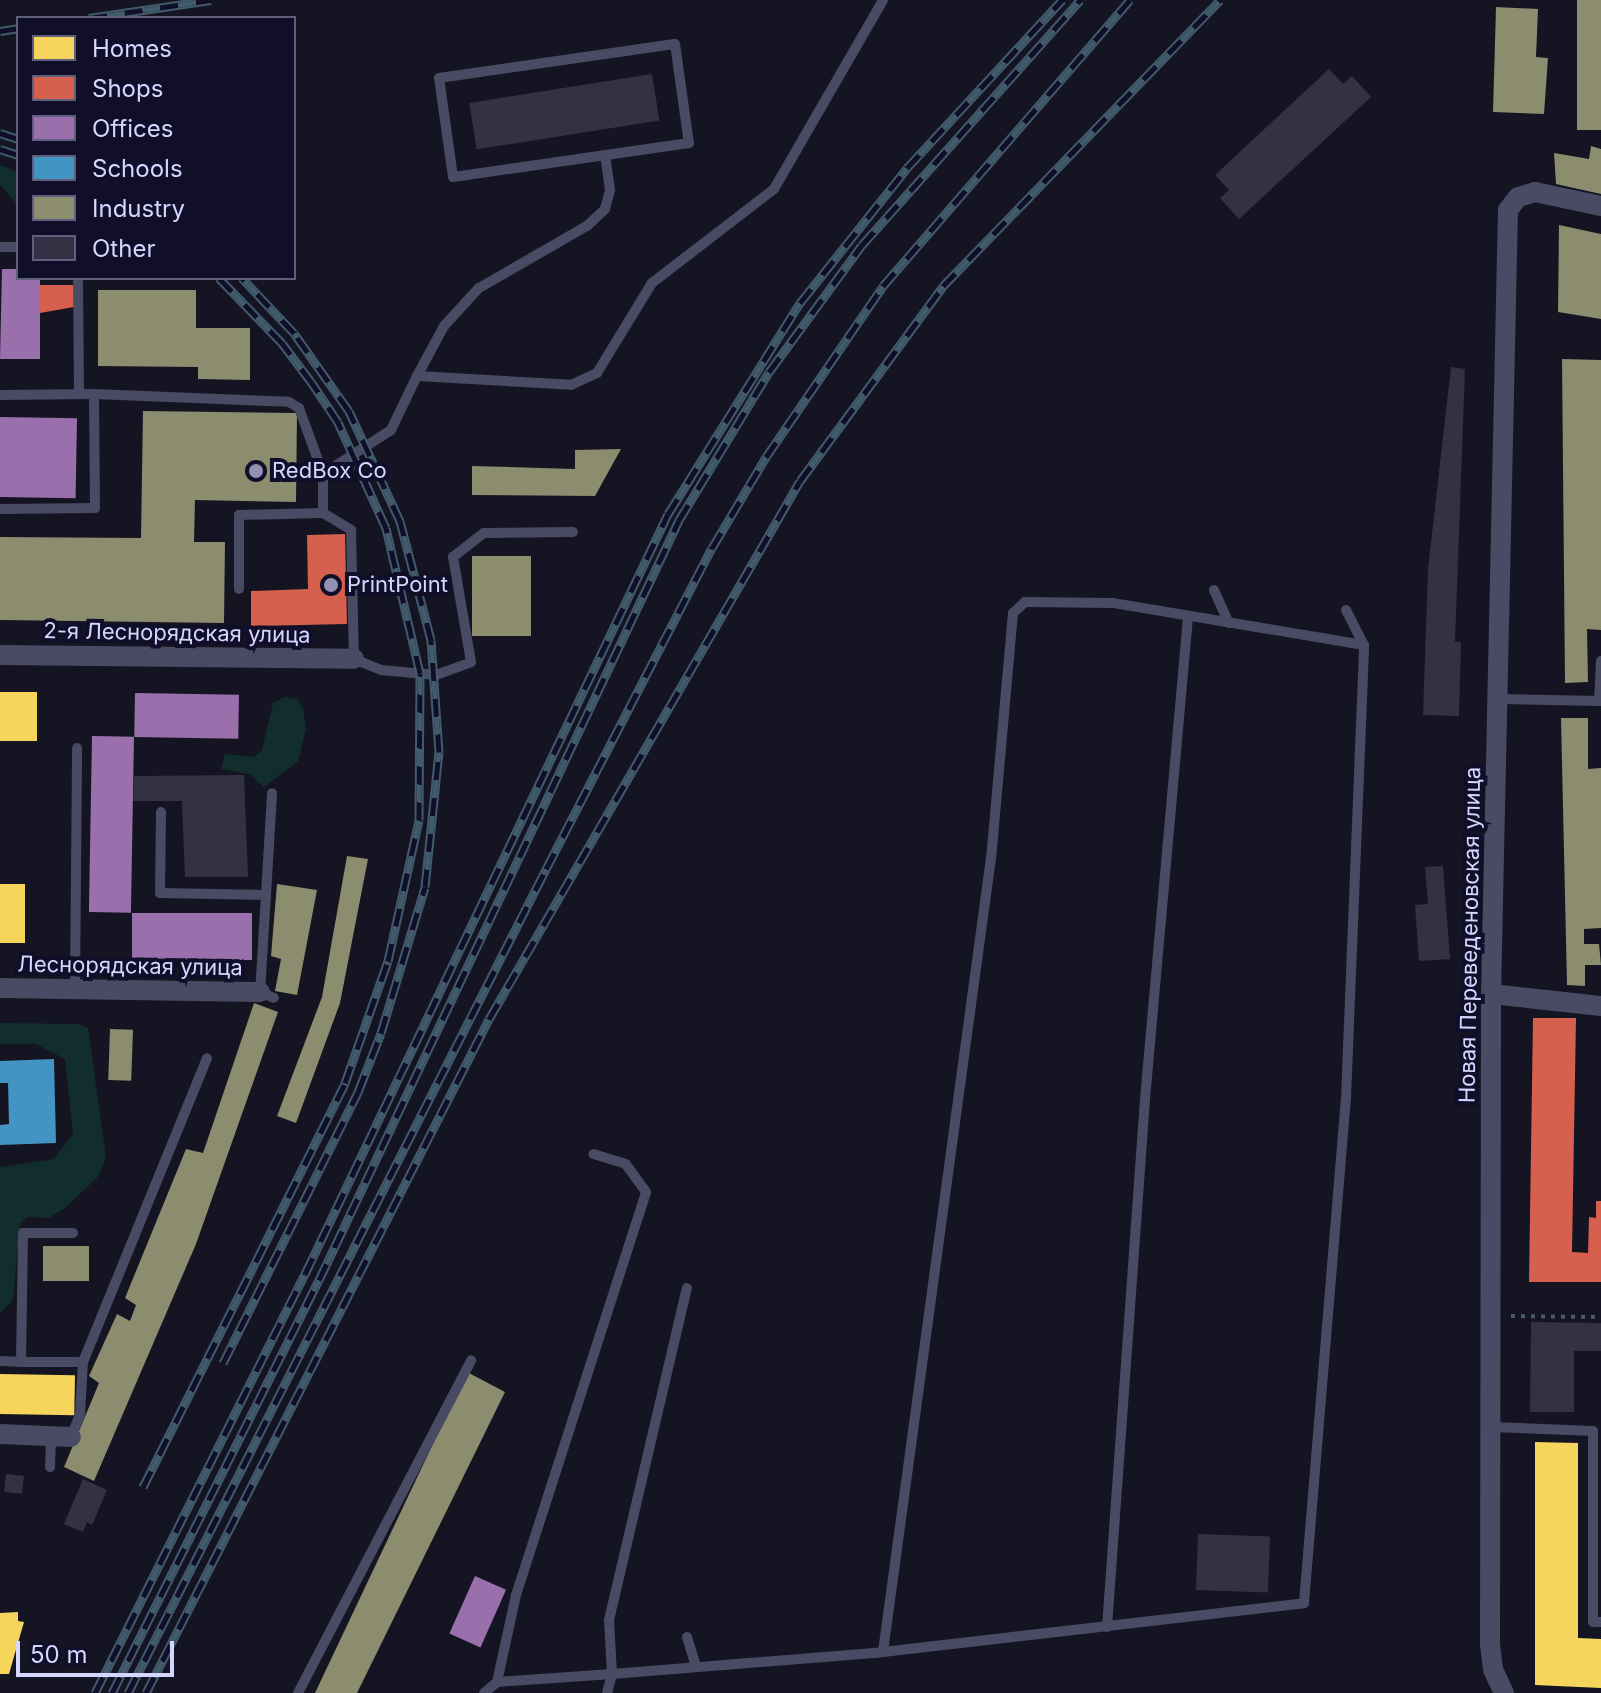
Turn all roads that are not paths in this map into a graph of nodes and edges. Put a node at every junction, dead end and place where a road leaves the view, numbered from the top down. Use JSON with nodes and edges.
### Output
{"nodes":[{"id":1,"x":883,"y":0,"type":"edge"},
{"id":2,"x":605,"y":155,"type":"junction"},
{"id":3,"x":1601,"y":206,"type":"edge"},
{"id":4,"x":78,"y":280,"type":"edge"},
{"id":5,"x":417,"y":376,"type":"junction"},
{"id":6,"x":79,"y":394,"type":"junction"},
{"id":7,"x":94,"y":394,"type":"junction"},
{"id":8,"x":0,"y":395,"type":"edge"},
{"id":9,"x":323,"y":474,"type":"junction"},
{"id":10,"x":0,"y":509,"type":"edge"},
{"id":11,"x":323,"y":513,"type":"junction"},
{"id":12,"x":573,"y":532,"type":"dead end"},
{"id":13,"x":239,"y":589,"type":"dead end"},
{"id":14,"x":1214,"y":590,"type":"dead end"},
{"id":15,"x":1346,"y":610,"type":"dead end"},
{"id":16,"x":1188,"y":616,"type":"junction"},
{"id":17,"x":1229,"y":623,"type":"junction"},
{"id":18,"x":1364,"y":645,"type":"junction"},
{"id":19,"x":0,"y":655,"type":"edge"},
{"id":20,"x":354,"y":659,"type":"junction"},
{"id":21,"x":1601,"y":661,"type":"edge"},
{"id":22,"x":1498,"y":699,"type":"junction"},
{"id":23,"x":77,"y":748,"type":"dead end"},
{"id":24,"x":272,"y":793,"type":"dead end"},
{"id":25,"x":161,"y":812,"type":"dead end"},
{"id":26,"x":266,"y":895,"type":"junction"},
{"id":27,"x":0,"y":988,"type":"edge"},
{"id":28,"x":75,"y":989,"type":"junction"},
{"id":29,"x":1491,"y":994,"type":"junction"},
{"id":30,"x":267,"y":995,"type":"joint"},
{"id":31,"x":1601,"y":1006,"type":"edge"},
{"id":32,"x":207,"y":1058,"type":"dead end"},
{"id":33,"x":594,"y":1154,"type":"dead end"},
{"id":34,"x":73,"y":1233,"type":"dead end"},
{"id":35,"x":687,"y":1288,"type":"dead end"},
{"id":36,"x":471,"y":1360,"type":"dead end"},
{"id":37,"x":0,"y":1361,"type":"edge"},
{"id":38,"x":21,"y":1362,"type":"junction"},
{"id":39,"x":83,"y":1362,"type":"junction"},
{"id":40,"x":1491,"y":1427,"type":"junction"},
{"id":41,"x":0,"y":1434,"type":"edge"},
{"id":42,"x":61,"y":1437,"type":"junction"},
{"id":43,"x":50,"y":1467,"type":"dead end"},
{"id":44,"x":1601,"y":1622,"type":"edge"},
{"id":45,"x":1107,"y":1627,"type":"junction"},
{"id":46,"x":687,"y":1637,"type":"dead end"},
{"id":47,"x":883,"y":1652,"type":"junction"},
{"id":48,"x":696,"y":1667,"type":"junction"},
{"id":49,"x":612,"y":1674,"type":"junction"},
{"id":50,"x":497,"y":1682,"type":"junction"},
{"id":51,"x":298,"y":1693,"type":"edge"},
{"id":52,"x":484,"y":1693,"type":"edge"},
{"id":53,"x":607,"y":1693,"type":"edge"},
{"id":54,"x":1504,"y":1693,"type":"edge"}],
"edges":[{"from":1,"to":5,"type":"lane"},
{"from":2,"to":2,"type":"lane"},
{"from":2,"to":5,"type":"lane"},
{"from":3,"to":22,"type":"street","name":"Новая Переведеновская улица"},
{"from":4,"to":6,"type":"lane"},
{"from":5,"to":9,"type":"lane"},
{"from":6,"to":7,"type":"lane"},
{"from":6,"to":8,"type":"lane"},
{"from":7,"to":9,"type":"lane"},
{"from":7,"to":10,"type":"lane"},
{"from":9,"to":11,"type":"lane"},
{"from":11,"to":13,"type":"lane"},
{"from":11,"to":20,"type":"lane"},
{"from":12,"to":20,"type":"lane"},
{"from":14,"to":17,"type":"lane"},
{"from":15,"to":18,"type":"lane"},
{"from":16,"to":17,"type":"lane"},
{"from":16,"to":45,"type":"lane"},
{"from":16,"to":47,"type":"lane"},
{"from":17,"to":18,"type":"lane"},
{"from":18,"to":45,"type":"lane"},
{"from":19,"to":20,"type":"street","name":"2-я Леснорядская улица"},
{"from":21,"to":22,"type":"lane"},
{"from":22,"to":29,"type":"street","name":"Новая Переведеновская улица"},
{"from":23,"to":28,"type":"lane"},
{"from":24,"to":26,"type":"lane"},
{"from":25,"to":26,"type":"lane"},
{"from":26,"to":30,"type":"lane"},
{"from":27,"to":28,"type":"street","name":"Леснорядская улица"},
{"from":28,"to":30,"type":"street","name":"Леснорядская улица"},
{"from":29,"to":31,"type":"street"},
{"from":29,"to":40,"type":"street","name":"Новая Переведеновская улица"},
{"from":32,"to":39,"type":"lane"},
{"from":33,"to":50,"type":"lane"},
{"from":34,"to":38,"type":"lane"},
{"from":35,"to":49,"type":"lane"},
{"from":36,"to":51,"type":"lane"},
{"from":37,"to":38,"type":"lane"},
{"from":38,"to":39,"type":"lane"},
{"from":39,"to":42,"type":"lane"},
{"from":40,"to":44,"type":"lane"},
{"from":40,"to":54,"type":"street","name":"Новая Переведеновская улица"},
{"from":41,"to":42,"type":"street"},
{"from":42,"to":43,"type":"lane"},
{"from":45,"to":47,"type":"lane"},
{"from":46,"to":48,"type":"lane"},
{"from":47,"to":48,"type":"lane"},
{"from":48,"to":49,"type":"lane"},
{"from":49,"to":50,"type":"lane"},
{"from":49,"to":53,"type":"lane"},
{"from":50,"to":52,"type":"lane"}]}
